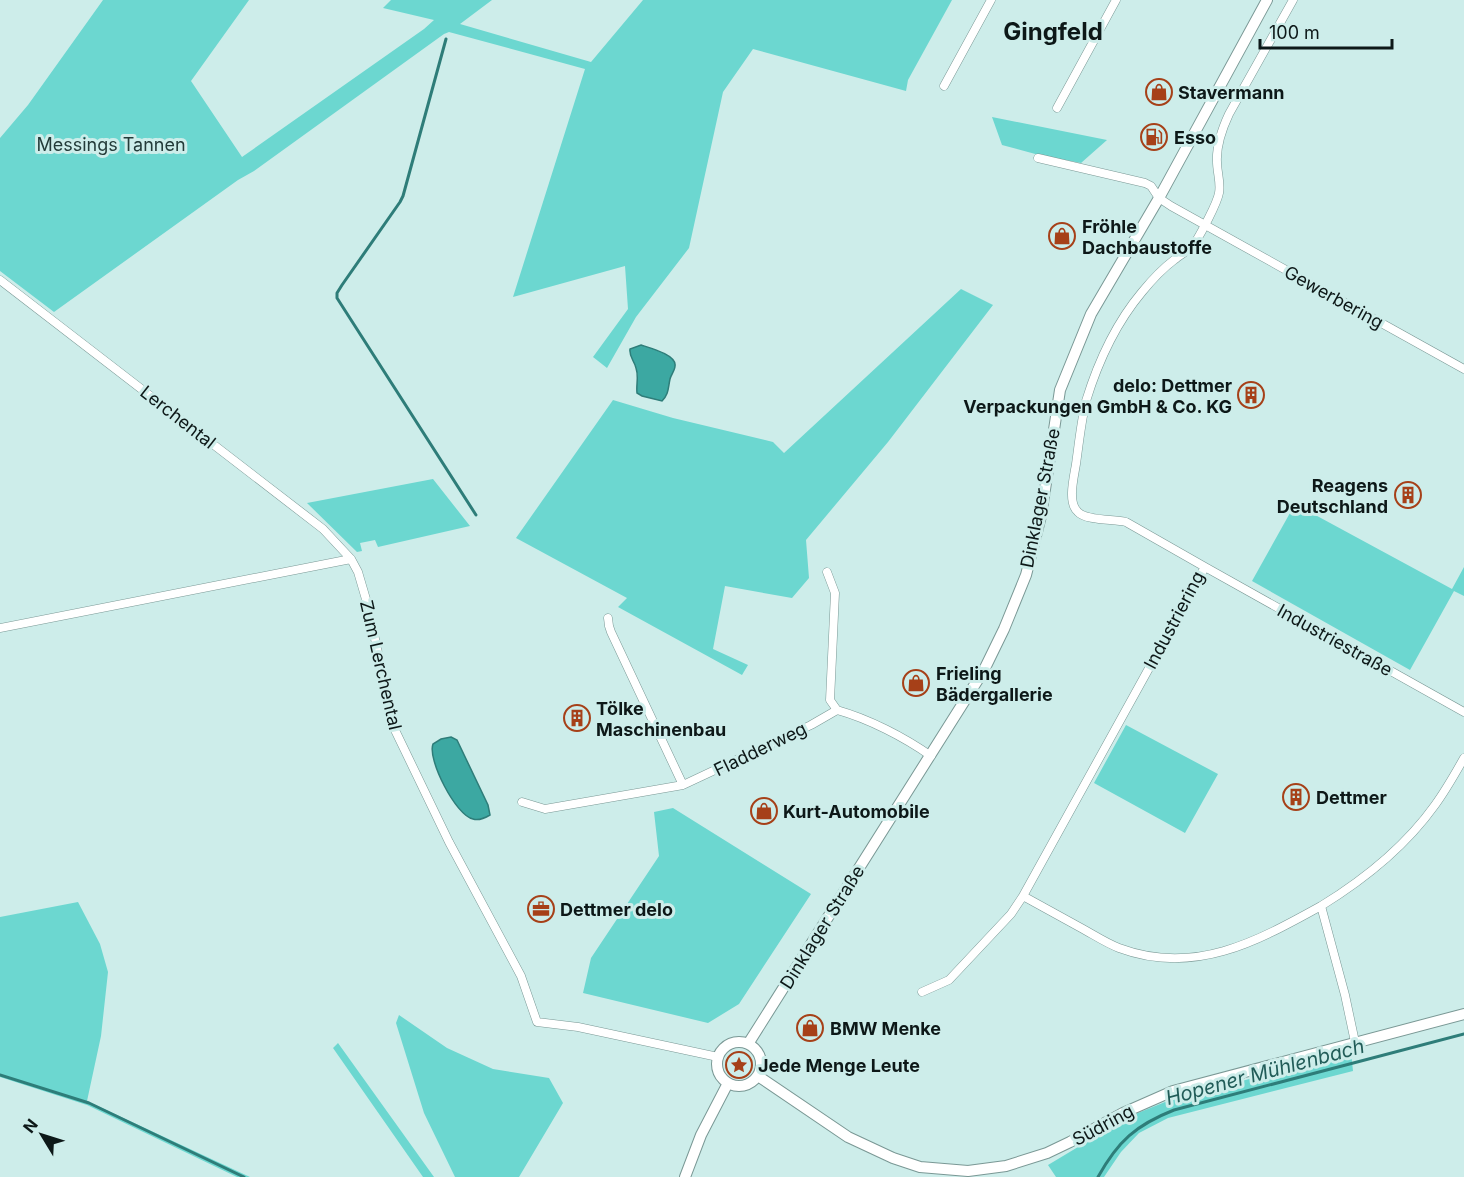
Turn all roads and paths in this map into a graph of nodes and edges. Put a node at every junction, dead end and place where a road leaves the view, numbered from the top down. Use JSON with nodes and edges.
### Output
{"nodes":[{"id":1,"x":991,"y":0,"type":"edge"},
{"id":2,"x":1116,"y":0,"type":"edge"},
{"id":3,"x":1267,"y":0,"type":"edge"},
{"id":4,"x":1293,"y":0,"type":"edge"},
{"id":5,"x":944,"y":86,"type":"dead end"},
{"id":6,"x":1057,"y":108,"type":"dead end"},
{"id":7,"x":1038,"y":158,"type":"dead end"},
{"id":8,"x":1159,"y":198,"type":"junction"},
{"id":9,"x":1204,"y":224,"type":"junction"},
{"id":10,"x":0,"y":280,"type":"edge"},
{"id":11,"x":1464,"y":369,"type":"edge"},
{"id":12,"x":351,"y":559,"type":"junction"},
{"id":13,"x":1205,"y":567,"type":"junction"},
{"id":14,"x":827,"y":572,"type":"dead end"},
{"id":15,"x":608,"y":618,"type":"dead end"},
{"id":16,"x":0,"y":628,"type":"edge"},
{"id":17,"x":837,"y":710,"type":"junction"},
{"id":18,"x":1464,"y":712,"type":"edge"},
{"id":19,"x":931,"y":756,"type":"junction"},
{"id":20,"x":1464,"y":758,"type":"edge"},
{"id":21,"x":683,"y":785,"type":"junction"},
{"id":22,"x":522,"y":802,"type":"dead end"},
{"id":23,"x":1023,"y":896,"type":"junction"},
{"id":24,"x":1321,"y":906,"type":"junction"},
{"id":25,"x":922,"y":992,"type":"dead end"},
{"id":26,"x":1464,"y":1014,"type":"edge"},
{"id":27,"x":1355,"y":1042,"type":"junction"},
{"id":28,"x":748,"y":1044,"type":"junction"},
{"id":29,"x":718,"y":1057,"type":"junction"},
{"id":30,"x":758,"y":1076,"type":"junction"},
{"id":31,"x":728,"y":1083,"type":"junction"},
{"id":32,"x":685,"y":1177,"type":"edge"}],
"edges":[{"from":1,"to":5,"type":"street"},
{"from":2,"to":6,"type":"street"},
{"from":3,"to":8,"type":"main road","name":"Dinklager Straße"},
{"from":4,"to":9,"type":"street"},
{"from":7,"to":8,"type":"street","name":"Gewerbering"},
{"from":8,"to":9,"type":"street","name":"Gewerbering"},
{"from":8,"to":19,"type":"main road","name":"Dinklager Straße"},
{"from":9,"to":11,"type":"street","name":"Gewerbering"},
{"from":9,"to":13,"type":"street","name":"Industriering"},
{"from":10,"to":12,"type":"street","name":"Lerchental"},
{"from":12,"to":16,"type":"street"},
{"from":12,"to":29,"type":"street","name":"Zum Lerchental"},
{"from":13,"to":18,"type":"street","name":"Industriestraße"},
{"from":13,"to":23,"type":"street","name":"Industriering"},
{"from":14,"to":17,"type":"street"},
{"from":15,"to":21,"type":"street"},
{"from":17,"to":19,"type":"street"},
{"from":17,"to":21,"type":"street","name":"Fladderweg"},
{"from":19,"to":28,"type":"main road","name":"Dinklager Straße"},
{"from":20,"to":24,"type":"street"},
{"from":21,"to":22,"type":"street","name":"Fladderweg"},
{"from":23,"to":24,"type":"street"},
{"from":23,"to":25,"type":"street","name":"Industriering"},
{"from":24,"to":27,"type":"street"},
{"from":26,"to":27,"type":"main road","name":"Südring"},
{"from":27,"to":30,"type":"main road","name":"Südring"},
{"from":28,"to":29,"type":"main road"},
{"from":28,"to":30,"type":"main road"},
{"from":29,"to":31,"type":"main road"},
{"from":30,"to":31,"type":"main road"},
{"from":31,"to":32,"type":"main road"}]}
